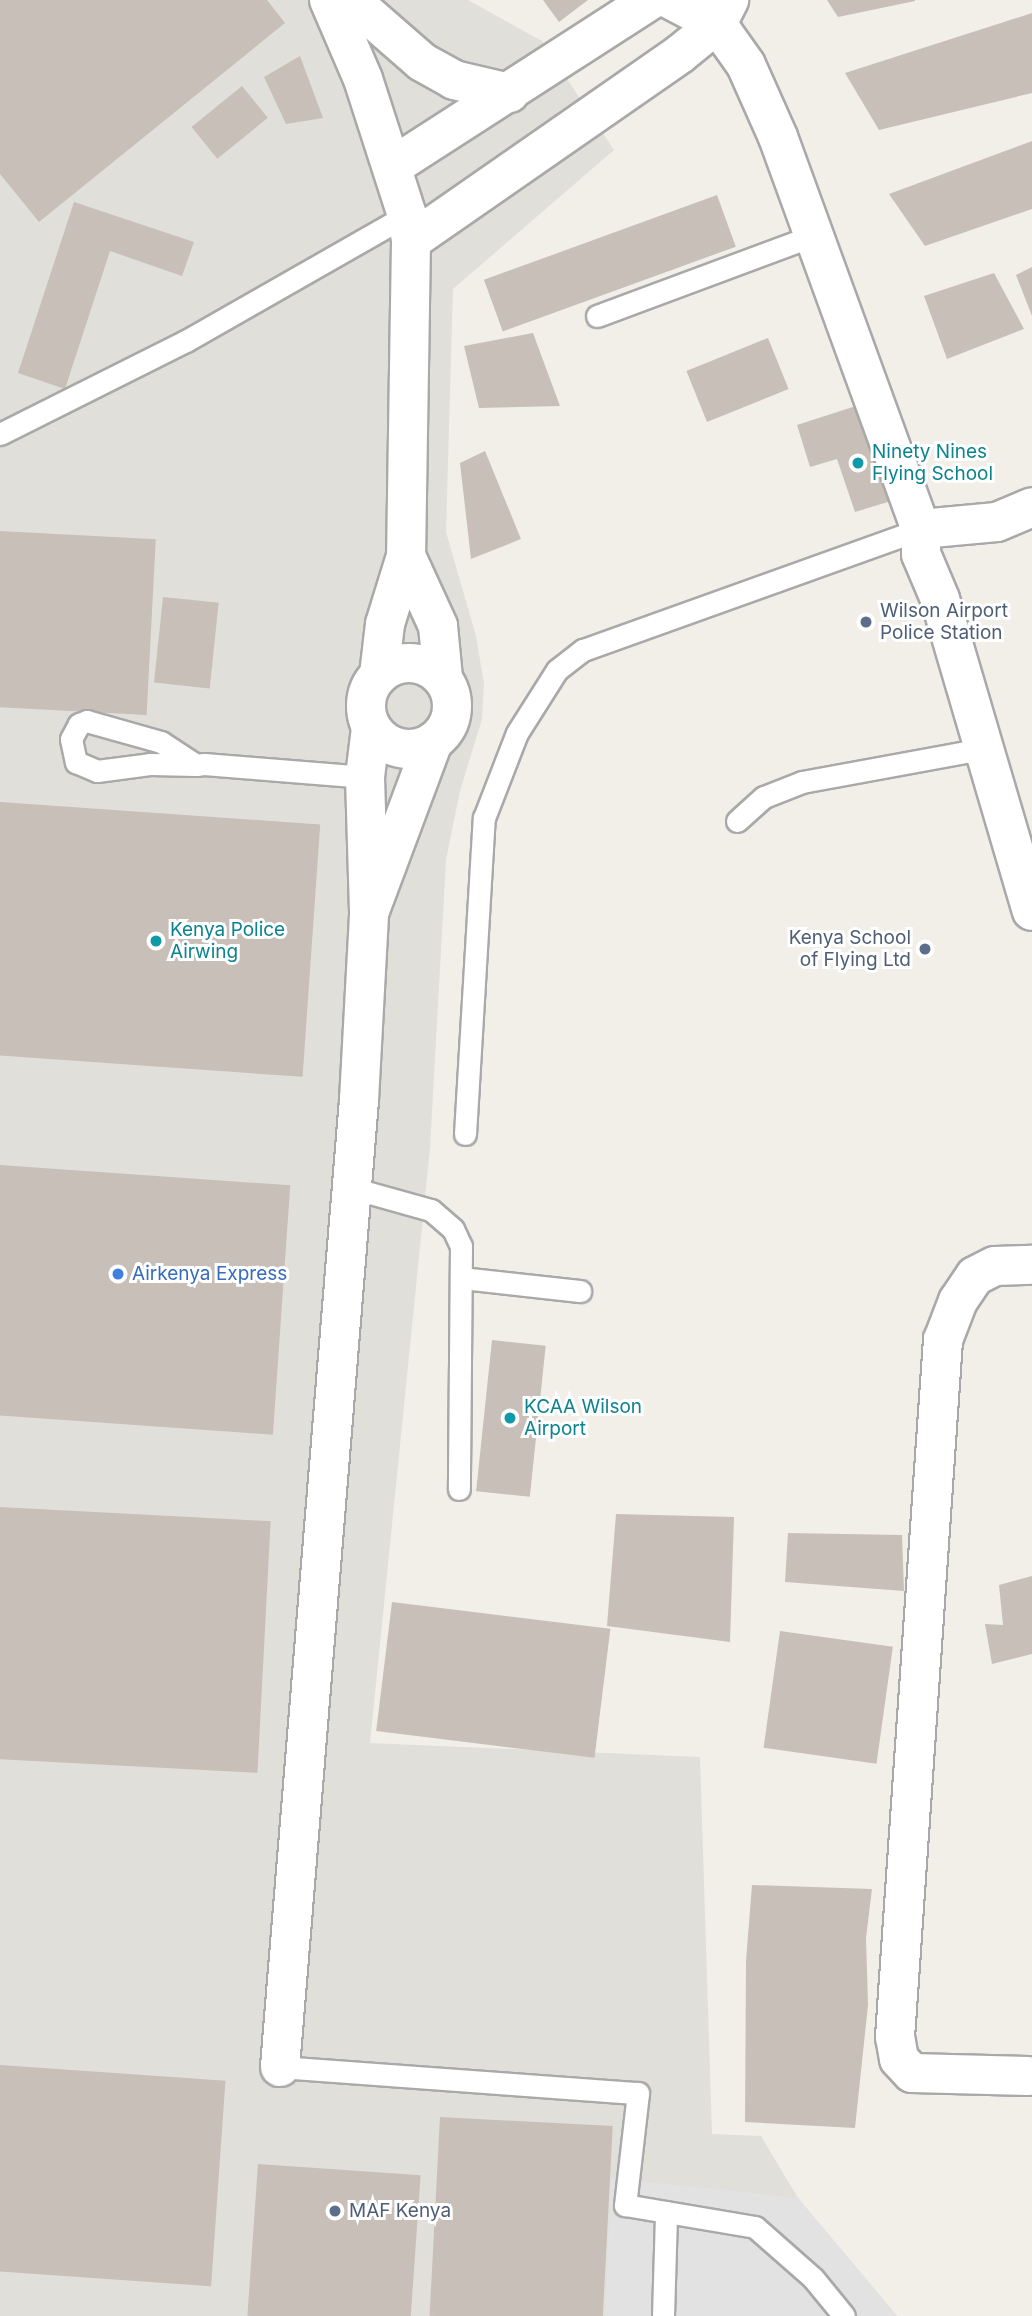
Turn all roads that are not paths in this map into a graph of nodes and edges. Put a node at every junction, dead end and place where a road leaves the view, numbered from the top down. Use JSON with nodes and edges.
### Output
{"nodes":[{"id":1,"x":329,"y":0,"type":"edge"},
{"id":2,"x":351,"y":0,"type":"edge"},
{"id":3,"x":651,"y":0,"type":"edge"},
{"id":4,"x":671,"y":0,"type":"edge"},
{"id":5,"x":723,"y":12,"type":"edge"},
{"id":6,"x":509,"y":93,"type":"junction"},
{"id":7,"x":393,"y":166,"type":"junction"},
{"id":8,"x":409,"y":228,"type":"junction"},
{"id":9,"x":813,"y":236,"type":"junction"},
{"id":10,"x":597,"y":316,"type":"dead end"},
{"id":11,"x":0,"y":434,"type":"edge"},
{"id":12,"x":1032,"y":507,"type":"edge"},
{"id":13,"x":921,"y":529,"type":"junction"},
{"id":14,"x":406,"y":556,"type":"junction"},
{"id":15,"x":379,"y":675,"type":"junction"},
{"id":16,"x":443,"y":678,"type":"junction"},
{"id":17,"x":371,"y":728,"type":"junction"},
{"id":18,"x":433,"y":742,"type":"junction"},
{"id":19,"x":982,"y":749,"type":"junction"},
{"id":20,"x":196,"y":765,"type":"junction"},
{"id":21,"x":365,"y":777,"type":"junction"},
{"id":22,"x":737,"y":821,"type":"dead end"},
{"id":23,"x":1032,"y":911,"type":"edge"},
{"id":24,"x":369,"y":913,"type":"junction"},
{"id":25,"x":465,"y":1134,"type":"dead end"},
{"id":26,"x":352,"y":1188,"type":"junction"},
{"id":27,"x":1032,"y":1265,"type":"edge"},
{"id":28,"x":462,"y":1278,"type":"junction"},
{"id":29,"x":580,"y":1291,"type":"dead end"},
{"id":30,"x":459,"y":1489,"type":"dead end"},
{"id":31,"x":280,"y":2067,"type":"joint"},
{"id":32,"x":1028,"y":2076,"type":"dead end"},
{"id":33,"x":666,"y":2212,"type":"junction"},
{"id":34,"x":663,"y":2316,"type":"edge"},
{"id":35,"x":844,"y":2316,"type":"edge"}],
"edges":[{"from":1,"to":7,"type":"street"},
{"from":2,"to":6,"type":"street"},
{"from":3,"to":6,"type":"street"},
{"from":4,"to":5,"type":"street"},
{"from":5,"to":8,"type":"street"},
{"from":5,"to":9,"type":"street"},
{"from":6,"to":7,"type":"street"},
{"from":7,"to":8,"type":"street"},
{"from":8,"to":11,"type":"lane"},
{"from":8,"to":14,"type":"street"},
{"from":9,"to":10,"type":"lane"},
{"from":9,"to":13,"type":"street"},
{"from":12,"to":13,"type":"street"},
{"from":13,"to":19,"type":"street"},
{"from":13,"to":25,"type":"lane"},
{"from":14,"to":15,"type":"street"},
{"from":14,"to":16,"type":"street"},
{"from":15,"to":16,"type":"street"},
{"from":15,"to":17,"type":"street"},
{"from":16,"to":18,"type":"street"},
{"from":17,"to":18,"type":"street"},
{"from":17,"to":21,"type":"street"},
{"from":18,"to":24,"type":"street"},
{"from":19,"to":22,"type":"lane"},
{"from":19,"to":23,"type":"street"},
{"from":20,"to":20,"type":"lane"},
{"from":20,"to":21,"type":"lane"},
{"from":21,"to":24,"type":"street"},
{"from":24,"to":26,"type":"street"},
{"from":26,"to":28,"type":"lane"},
{"from":26,"to":31,"type":"street"},
{"from":27,"to":32,"type":"street"},
{"from":28,"to":29,"type":"lane"},
{"from":28,"to":30,"type":"lane"},
{"from":31,"to":33,"type":"lane"},
{"from":33,"to":34,"type":"lane"},
{"from":33,"to":35,"type":"lane"}]}
